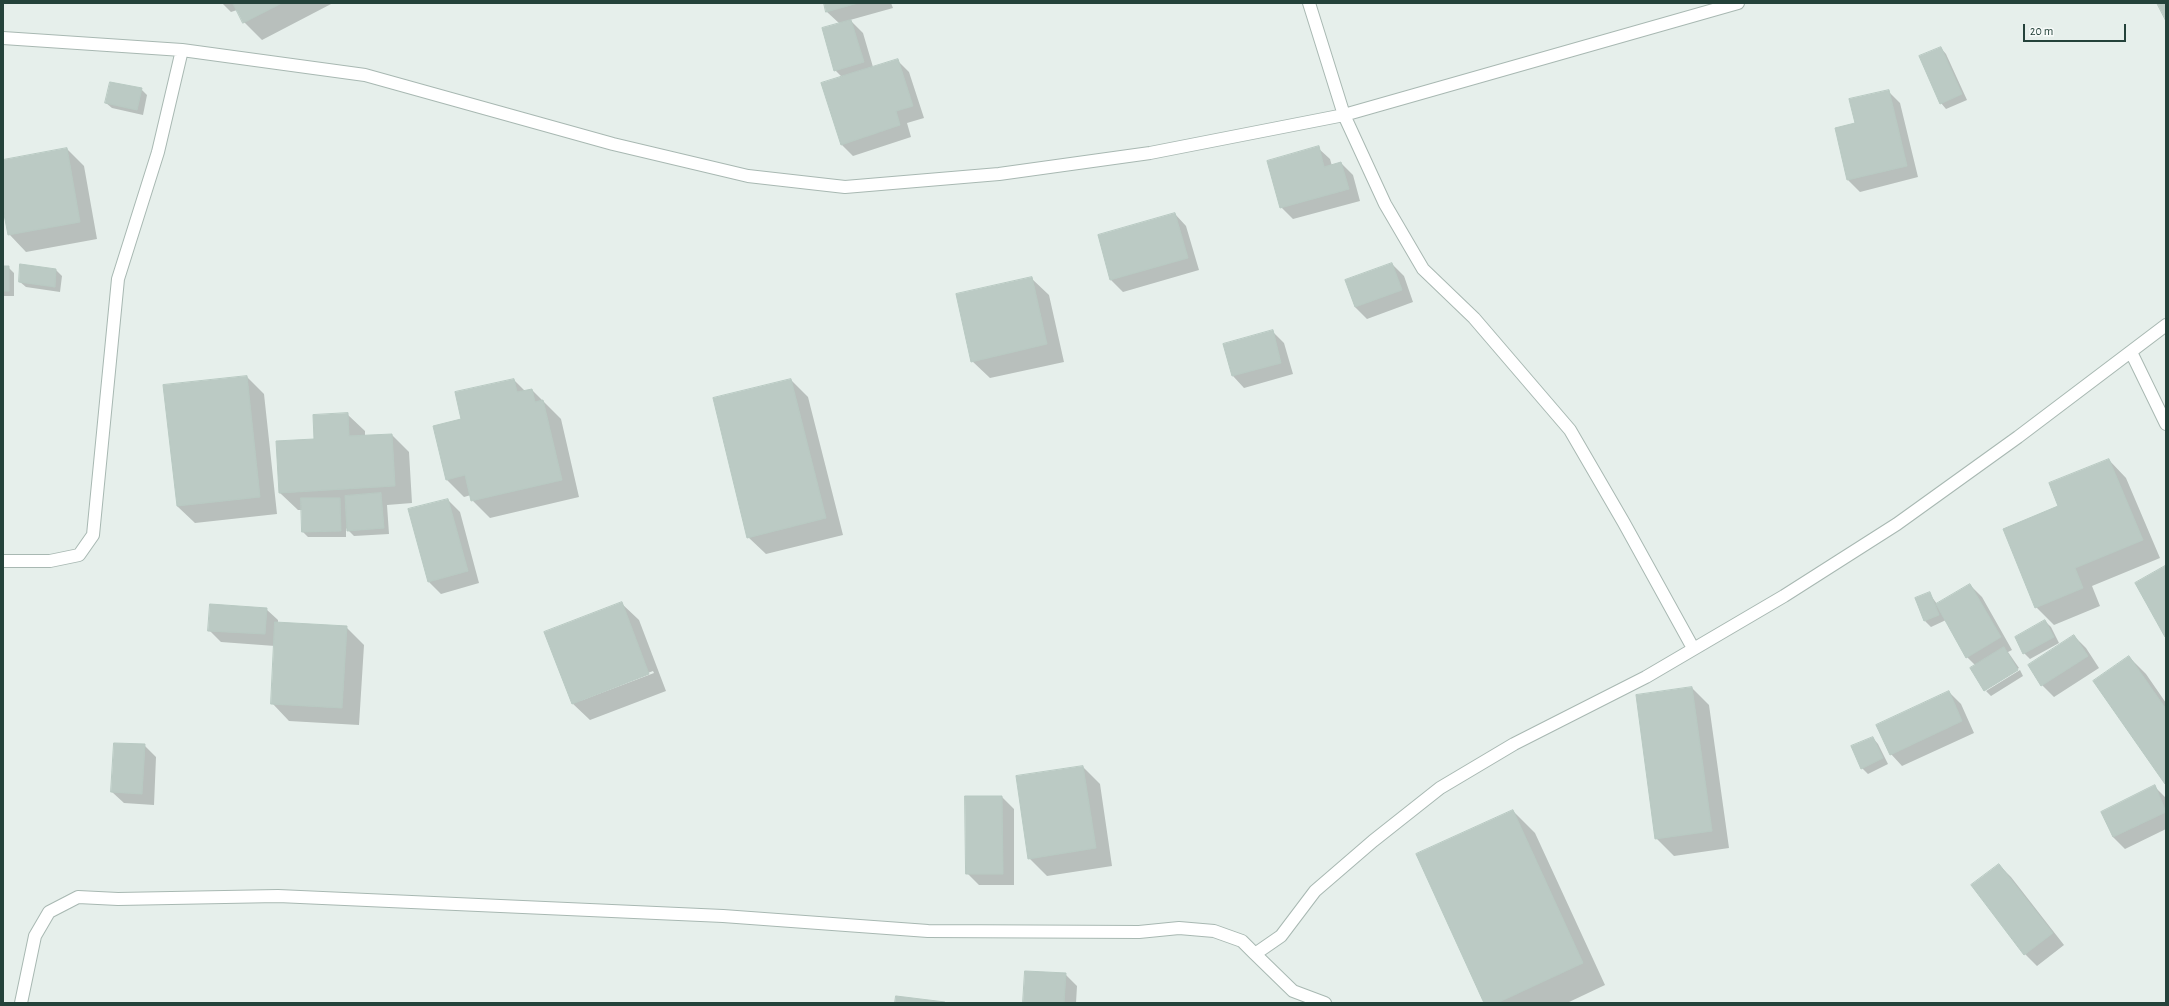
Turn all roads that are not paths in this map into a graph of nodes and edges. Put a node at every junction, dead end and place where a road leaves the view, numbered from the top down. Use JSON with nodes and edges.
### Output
{"nodes":[{"id":1,"x":1309,"y":3,"type":"edge"},
{"id":2,"x":1738,"y":3,"type":"edge"},
{"id":3,"x":3,"y":38,"type":"edge"},
{"id":4,"x":182,"y":50,"type":"junction"},
{"id":5,"x":1344,"y":115,"type":"junction"},
{"id":6,"x":2166,"y":325,"type":"edge"},
{"id":7,"x":2131,"y":352,"type":"junction"},
{"id":8,"x":2166,"y":424,"type":"edge"},
{"id":9,"x":3,"y":561,"type":"edge"},
{"id":10,"x":1693,"y":648,"type":"junction"},
{"id":11,"x":1256,"y":954,"type":"junction"},
{"id":12,"x":21,"y":1003,"type":"edge"},
{"id":13,"x":1325,"y":1003,"type":"edge"}],
"edges":[{"from":1,"to":5,"type":"street"},
{"from":2,"to":5,"type":"street"},
{"from":3,"to":4,"type":"street"},
{"from":4,"to":5,"type":"street"},
{"from":4,"to":9,"type":"street"},
{"from":5,"to":10,"type":"street"},
{"from":6,"to":7,"type":"street"},
{"from":7,"to":8,"type":"street"},
{"from":7,"to":10,"type":"street"},
{"from":10,"to":11,"type":"street"},
{"from":11,"to":12,"type":"street"},
{"from":11,"to":13,"type":"street"}]}
